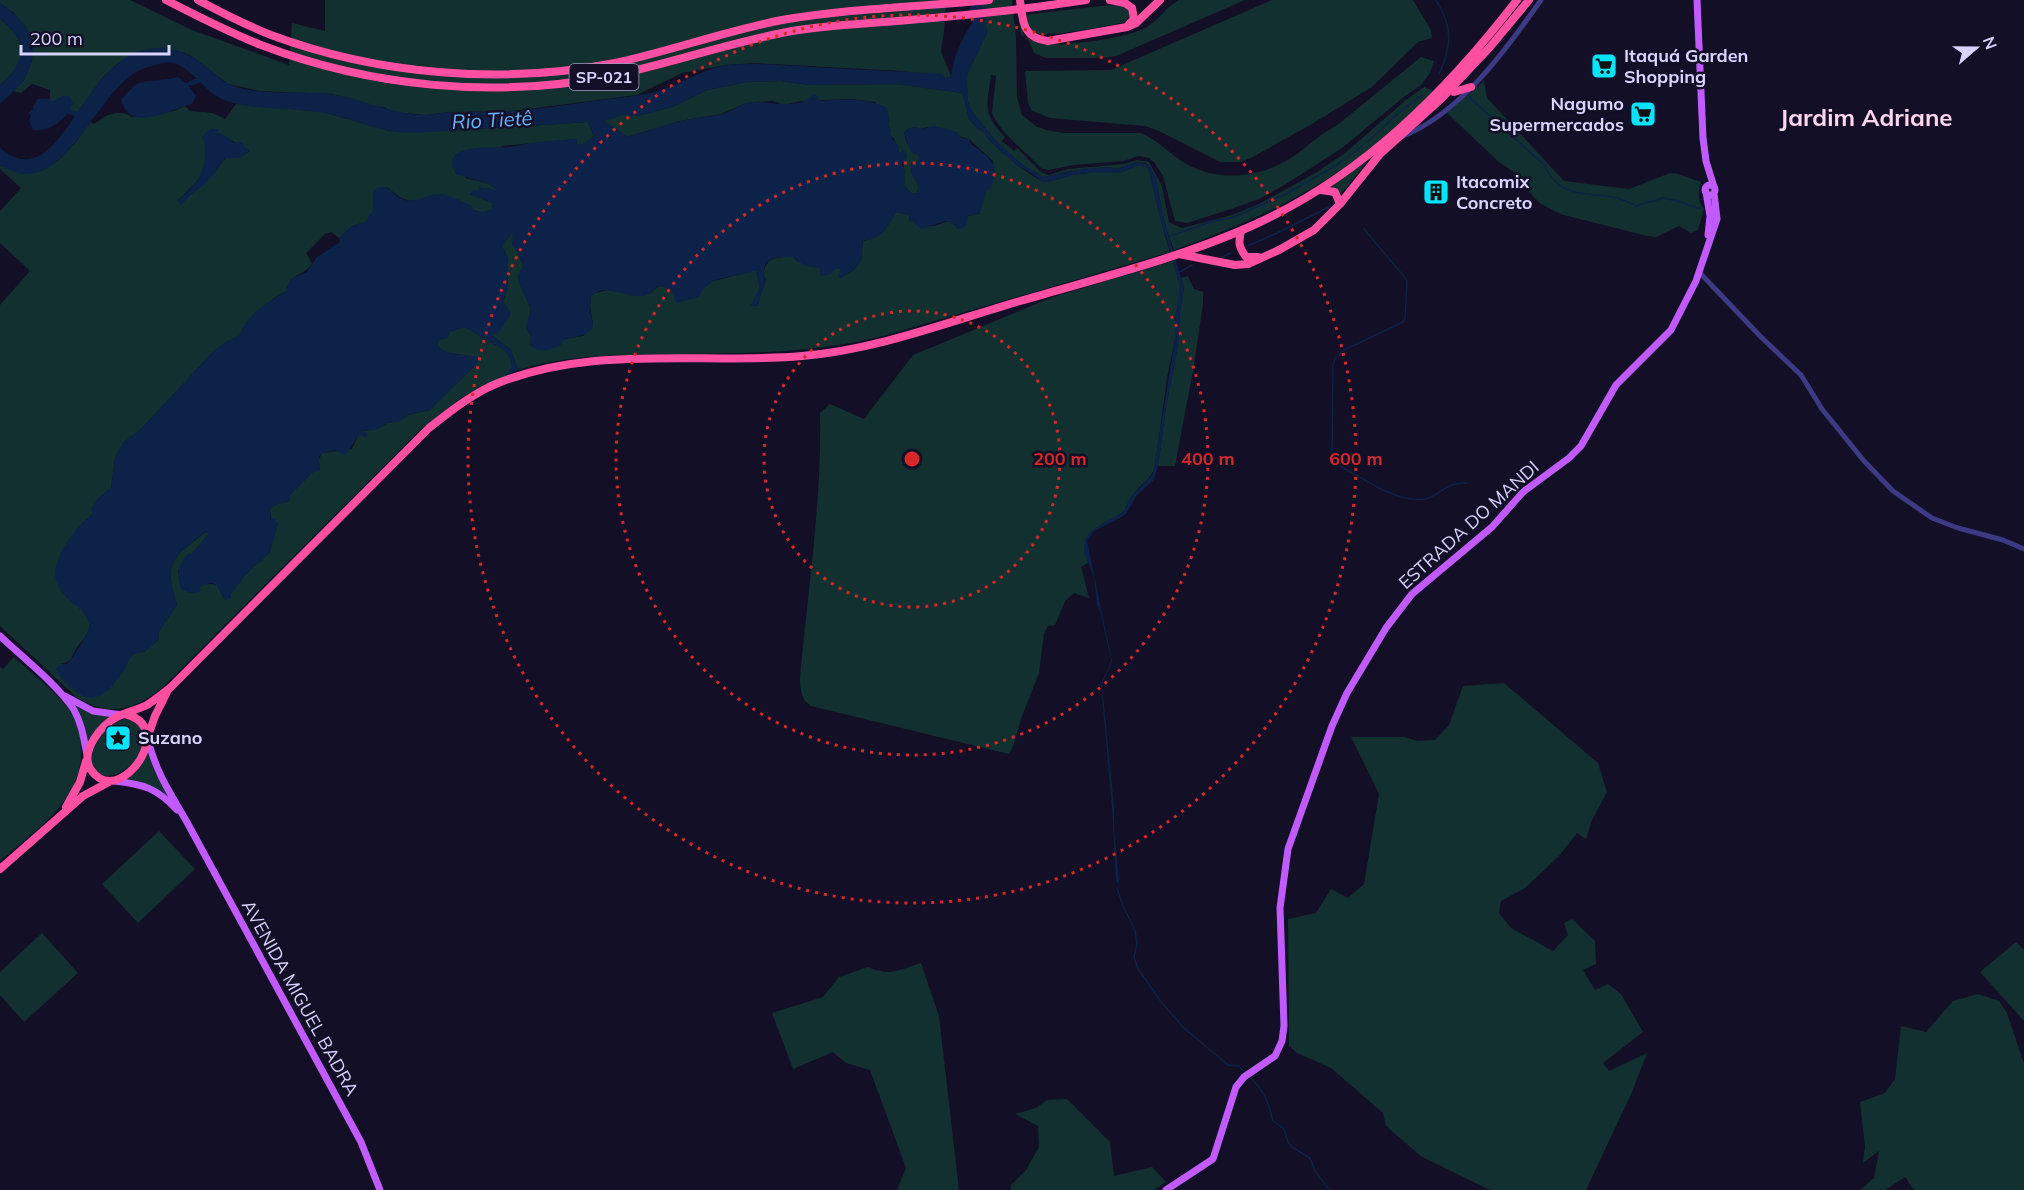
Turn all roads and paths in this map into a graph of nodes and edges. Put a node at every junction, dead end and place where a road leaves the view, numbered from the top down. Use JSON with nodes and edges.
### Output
{"nodes":[{"id":1,"x":166,"y":0,"type":"edge"},
{"id":2,"x":198,"y":0,"type":"edge"},
{"id":3,"x":989,"y":0,"type":"edge"},
{"id":4,"x":1020,"y":0,"type":"edge"},
{"id":5,"x":1086,"y":0,"type":"edge"},
{"id":6,"x":1110,"y":0,"type":"edge"},
{"id":7,"x":1160,"y":0,"type":"edge"},
{"id":8,"x":1516,"y":0,"type":"edge"},
{"id":9,"x":1528,"y":0,"type":"edge"},
{"id":10,"x":1541,"y":0,"type":"edge"},
{"id":11,"x":1697,"y":0,"type":"edge"},
{"id":12,"x":1118,"y":28,"type":"junction"},
{"id":13,"x":1454,"y":74,"type":"junction"},
{"id":14,"x":1471,"y":87,"type":"junction"},
{"id":15,"x":1451,"y":89,"type":"junction"},
{"id":16,"x":1400,"y":137,"type":"junction"},
{"id":17,"x":1706,"y":161,"type":"junction"},
{"id":18,"x":1320,"y":190,"type":"junction"},
{"id":19,"x":1706,"y":190,"type":"junction"},
{"id":20,"x":1714,"y":190,"type":"junction"},
{"id":21,"x":1340,"y":204,"type":"junction"},
{"id":22,"x":1240,"y":231,"type":"junction"},
{"id":23,"x":1706,"y":252,"type":"junction"},
{"id":24,"x":1174,"y":255,"type":"junction"},
{"id":25,"x":1265,"y":256,"type":"junction"},
{"id":26,"x":1699,"y":273,"type":"junction"},
{"id":27,"x":2024,"y":549,"type":"edge"},
{"id":28,"x":0,"y":636,"type":"edge"},
{"id":29,"x":170,"y":688,"type":"junction"},
{"id":30,"x":60,"y":693,"type":"junction"},
{"id":31,"x":123,"y":714,"type":"junction"},
{"id":32,"x":148,"y":739,"type":"junction"},
{"id":33,"x":87,"y":757,"type":"junction"},
{"id":34,"x":112,"y":781,"type":"junction"},
{"id":35,"x":60,"y":816,"type":"junction"},
{"id":36,"x":188,"y":824,"type":"junction"},
{"id":37,"x":0,"y":869,"type":"edge"},
{"id":38,"x":380,"y":1190,"type":"edge"},
{"id":39,"x":1166,"y":1190,"type":"edge"}],
"edges":[{"from":1,"to":5,"type":"highway","number":"SP-021","bridge":true},
{"from":2,"to":3,"type":"highway","number":"SP-021"},
{"from":4,"to":12,"type":"highway"},
{"from":6,"to":12,"type":"highway"},
{"from":7,"to":12,"type":"highway"},
{"from":8,"to":13,"type":"highway"},
{"from":9,"to":15,"type":"highway"},
{"from":10,"to":14,"type":"street"},
{"from":11,"to":17,"type":"main road","name":"ESTRADA DO MANDI"},
{"from":13,"to":15,"type":"highway"},
{"from":13,"to":18,"type":"highway"},
{"from":14,"to":15,"type":"highway"},
{"from":14,"to":16,"type":"street"},
{"from":15,"to":16,"type":"highway"},
{"from":16,"to":21,"type":"highway"},
{"from":17,"to":19,"type":"main road","name":"ESTRADA DO MANDI"},
{"from":17,"to":20,"type":"main road","name":"ESTRADA DO MANDI"},
{"from":18,"to":21,"type":"highway"},
{"from":18,"to":22,"type":"highway"},
{"from":19,"to":20,"type":"main road"},
{"from":19,"to":23,"type":"main road","name":"ESTRADA DO MANDI"},
{"from":20,"to":23,"type":"main road","name":"ESTRADA DO MANDI"},
{"from":21,"to":25,"type":"highway"},
{"from":22,"to":24,"type":"highway"},
{"from":22,"to":25,"type":"highway"},
{"from":23,"to":26,"type":"main road","name":"ESTRADA DO MANDI"},
{"from":24,"to":25,"type":"highway"},
{"from":24,"to":29,"type":"highway"},
{"from":26,"to":27,"type":"street"},
{"from":26,"to":39,"type":"main road","name":"ESTRADA DO MANDI"},
{"from":28,"to":30,"type":"main road"},
{"from":29,"to":31,"type":"highway"},
{"from":29,"to":32,"type":"highway"},
{"from":30,"to":31,"type":"main road"},
{"from":30,"to":33,"type":"main road"},
{"from":31,"to":32,"type":"highway"},
{"from":31,"to":33,"type":"highway"},
{"from":32,"to":34,"type":"highway"},
{"from":32,"to":36,"type":"main road"},
{"from":33,"to":34,"type":"highway"},
{"from":33,"to":35,"type":"highway"},
{"from":34,"to":35,"type":"highway"},
{"from":34,"to":36,"type":"main road"},
{"from":35,"to":37,"type":"highway"},
{"from":36,"to":38,"type":"main road","name":"AVENIDA MIGUEL BADRA"}]}
